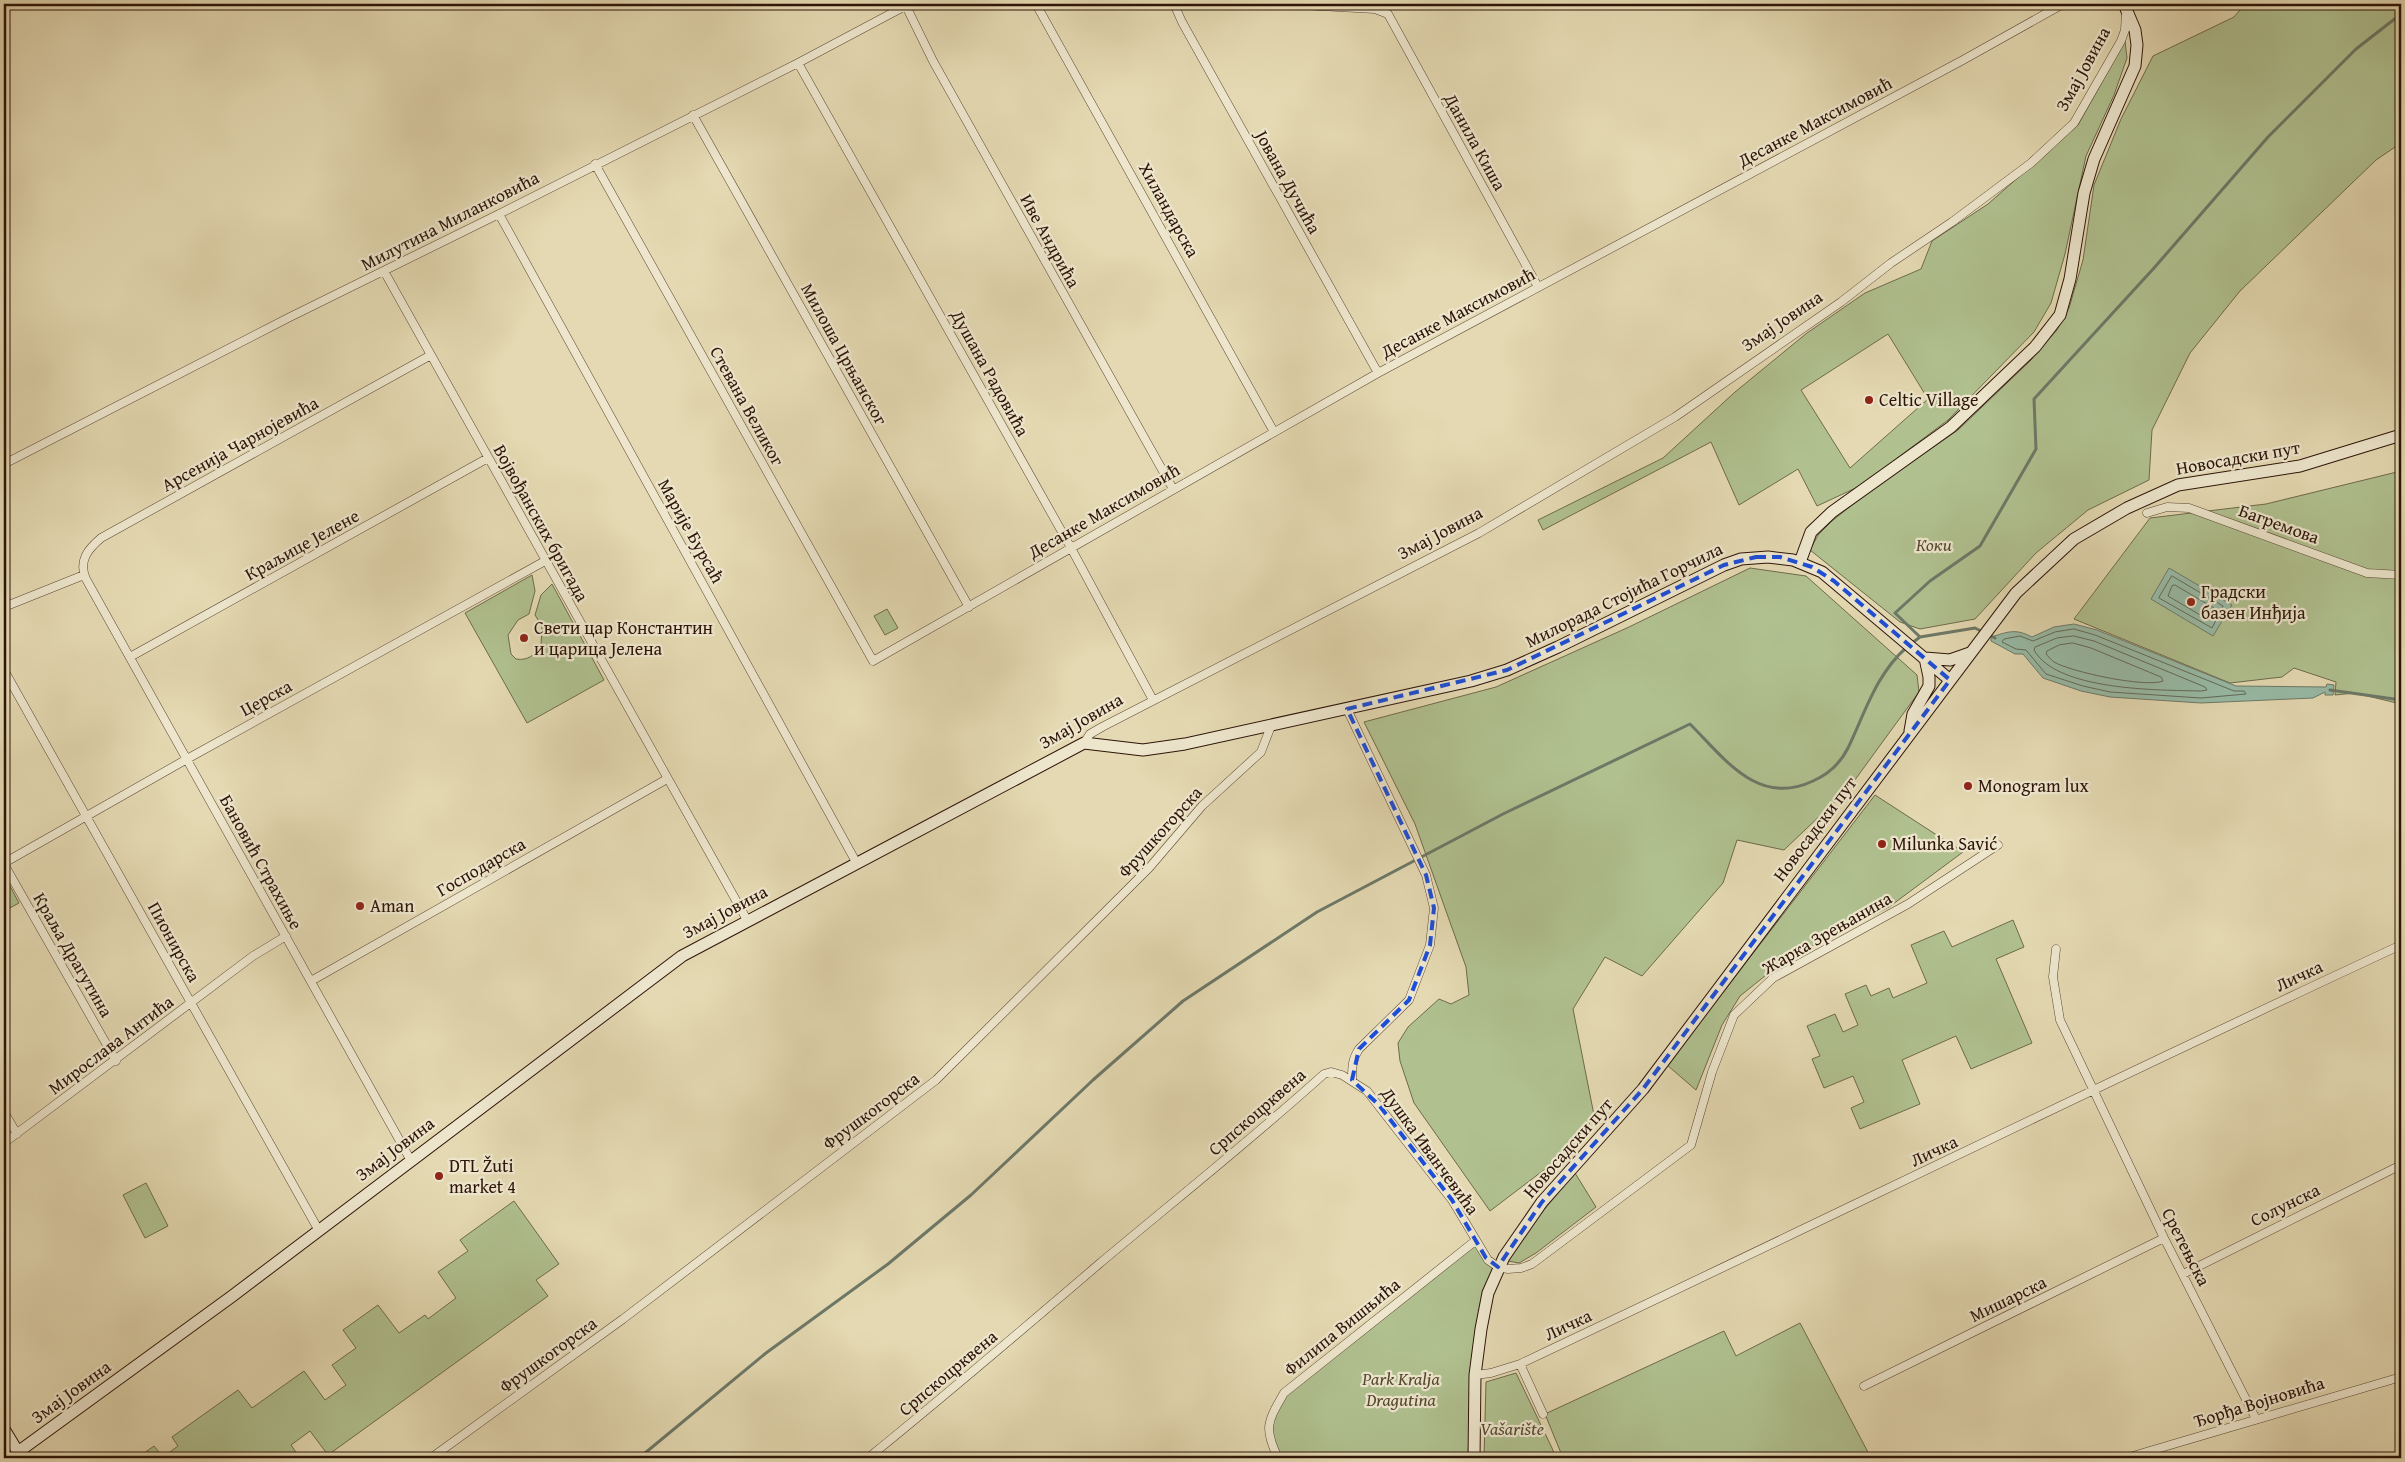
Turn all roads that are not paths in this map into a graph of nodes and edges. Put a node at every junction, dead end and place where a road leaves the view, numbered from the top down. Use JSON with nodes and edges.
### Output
{"nodes":[{"id":1,"x":1036,"y":4,"type":"edge"},
{"id":2,"x":1174,"y":4,"type":"edge"},
{"id":3,"x":1283,"y":4,"type":"edge"},
{"id":4,"x":2063,"y":4,"type":"edge"},
{"id":5,"x":907,"y":5,"type":"edge"},
{"id":6,"x":2125,"y":5,"type":"edge"},
{"id":7,"x":798,"y":62,"type":"junction"},
{"id":8,"x":693,"y":115,"type":"junction"},
{"id":9,"x":595,"y":164,"type":"junction"},
{"id":10,"x":499,"y":214,"type":"junction"},
{"id":11,"x":384,"y":271,"type":"junction"},
{"id":12,"x":1538,"y":287,"type":"junction"},
{"id":13,"x":431,"y":355,"type":"junction"},
{"id":14,"x":1378,"y":374,"type":"junction"},
{"id":15,"x":1274,"y":432,"type":"junction"},
{"id":16,"x":2401,"y":434,"type":"edge"},
{"id":17,"x":488,"y":458,"type":"junction"},
{"id":18,"x":4,"y":464,"type":"edge"},
{"id":19,"x":1173,"y":489,"type":"junction"},
{"id":20,"x":2147,"y":514,"type":"dead end"},
{"id":21,"x":1071,"y":548,"type":"junction"},
{"id":22,"x":545,"y":561,"type":"junction"},
{"id":23,"x":1800,"y":562,"type":"junction"},
{"id":24,"x":2401,"y":575,"type":"edge"},
{"id":25,"x":85,"y":577,"type":"junction"},
{"id":26,"x":4,"y":607,"type":"edge"},
{"id":27,"x":969,"y":607,"type":"junction"},
{"id":28,"x":1970,"y":653,"type":"junction"},
{"id":29,"x":130,"y":657,"type":"junction"},
{"id":30,"x":1926,"y":658,"type":"junction"},
{"id":31,"x":873,"y":661,"type":"joint"},
{"id":32,"x":4,"y":670,"type":"edge"},
{"id":33,"x":1950,"y":680,"type":"junction"},
{"id":34,"x":1153,"y":700,"type":"junction"},
{"id":35,"x":1347,"y":709,"type":"junction"},
{"id":36,"x":1271,"y":726,"type":"junction"},
{"id":37,"x":1910,"y":732,"type":"junction"},
{"id":38,"x":1084,"y":744,"type":"junction"},
{"id":39,"x":187,"y":759,"type":"junction"},
{"id":40,"x":667,"y":779,"type":"junction"},
{"id":41,"x":86,"y":816,"type":"junction"},
{"id":42,"x":1998,"y":845,"type":"dead end"},
{"id":43,"x":856,"y":862,"type":"junction"},
{"id":44,"x":4,"y":864,"type":"edge"},
{"id":45,"x":747,"y":920,"type":"junction"},
{"id":46,"x":286,"y":936,"type":"junction"},
{"id":47,"x":2401,"y":945,"type":"edge"},
{"id":48,"x":2056,"y":949,"type":"dead end"},
{"id":49,"x":311,"y":981,"type":"junction"},
{"id":50,"x":191,"y":1003,"type":"junction"},
{"id":51,"x":116,"y":1061,"type":"junction"},
{"id":52,"x":1352,"y":1080,"type":"junction"},
{"id":53,"x":2091,"y":1089,"type":"junction"},
{"id":54,"x":4,"y":1112,"type":"edge"},
{"id":55,"x":17,"y":1134,"type":"junction"},
{"id":56,"x":4,"y":1143,"type":"edge"},
{"id":57,"x":410,"y":1159,"type":"junction"},
{"id":58,"x":2401,"y":1165,"type":"edge"},
{"id":59,"x":318,"y":1229,"type":"junction"},
{"id":60,"x":2164,"y":1238,"type":"junction"},
{"id":61,"x":1475,"y":1241,"type":"junction"},
{"id":62,"x":1498,"y":1267,"type":"junction"},
{"id":63,"x":2183,"y":1274,"type":"junction"},
{"id":64,"x":1520,"y":1364,"type":"junction"},
{"id":65,"x":1475,"y":1375,"type":"junction"},
{"id":66,"x":2401,"y":1377,"type":"edge"},
{"id":67,"x":1864,"y":1386,"type":"dead end"},
{"id":68,"x":1542,"y":1414,"type":"dead end"},
{"id":69,"x":2256,"y":1419,"type":"junction"},
{"id":70,"x":4,"y":1429,"type":"edge"},
{"id":71,"x":20,"y":1455,"type":"edge"},
{"id":72,"x":431,"y":1458,"type":"edge"},
{"id":73,"x":868,"y":1458,"type":"edge"},
{"id":74,"x":1278,"y":1458,"type":"edge"},
{"id":75,"x":1474,"y":1458,"type":"edge"},
{"id":76,"x":2126,"y":1458,"type":"edge"}],
"edges":[{"from":1,"to":15,"type":"street","name":"Хиландарска"},
{"from":2,"to":14,"type":"street","name":"Јована Дучића"},
{"from":3,"to":12,"type":"street","name":"Данила Киша"},
{"from":4,"to":12,"type":"street","name":"Десанке Максимовић"},
{"from":5,"to":7,"type":"street","name":"Милутина Миланковића"},
{"from":5,"to":19,"type":"street","name":"Иве Андрића"},
{"from":6,"to":23,"type":"street"},
{"from":6,"to":34,"type":"street","name":"Змај Јовина"},
{"from":7,"to":8,"type":"street","name":"Милутина Миланковића"},
{"from":7,"to":21,"type":"street","name":"Душана Радовића"},
{"from":8,"to":9,"type":"street","name":"Милутина Миланковића"},
{"from":8,"to":27,"type":"street","name":"Милоша Црњанског"},
{"from":9,"to":10,"type":"street","name":"Милутина Миланковића"},
{"from":9,"to":31,"type":"street","name":"Стевана Великог"},
{"from":10,"to":11,"type":"street","name":"Милутина Миланковића"},
{"from":10,"to":43,"type":"street","name":"Марије Бурсаћ"},
{"from":11,"to":13,"type":"street","name":"Војвођанских бригада"},
{"from":11,"to":18,"type":"street","name":"Милутина Миланковића"},
{"from":12,"to":14,"type":"street","name":"Десанке Максимовић"},
{"from":13,"to":17,"type":"street","name":"Војвођанских бригада"},
{"from":13,"to":25,"type":"street","name":"Арсенија Чарнојевића"},
{"from":14,"to":15,"type":"street","name":"Десанке Максимовић"},
{"from":15,"to":19,"type":"street","name":"Десанке Максимовић"},
{"from":16,"to":28,"type":"street","name":"Новосадски пут"},
{"from":17,"to":22,"type":"street","name":"Војвођанских бригада"},
{"from":17,"to":29,"type":"street","name":"Краљице Јелене"},
{"from":19,"to":21,"type":"street","name":"Десанке Максимовић"},
{"from":20,"to":24,"type":"street","name":"Багремова"},
{"from":21,"to":27,"type":"street","name":"Десанке Максимовић"},
{"from":21,"to":34,"type":"street","name":"Душана Радовића"},
{"from":22,"to":39,"type":"street","name":"Церска"},
{"from":22,"to":40,"type":"street","name":"Војвођанских бригада"},
{"from":23,"to":30,"type":"street","name":"Милорада Стојића Горчила"},
{"from":23,"to":35,"type":"street","name":"Милорада Стојића Горчила"},
{"from":25,"to":26,"type":"street"},
{"from":25,"to":29,"type":"street","name":"Бановић Страхиње"},
{"from":27,"to":31,"type":"street","name":"Десанке Максимовић"},
{"from":28,"to":30,"type":"street"},
{"from":28,"to":33,"type":"street","name":"Новосадски пут"},
{"from":29,"to":39,"type":"street","name":"Бановић Страхиње"},
{"from":30,"to":33,"type":"street","name":"Милорада Стојића Горчила"},
{"from":30,"to":37,"type":"street"},
{"from":32,"to":41,"type":"street","name":"Пионирска"},
{"from":33,"to":37,"type":"street","name":"Новосадски пут"},
{"from":34,"to":38,"type":"street","name":"Змај Јовина"},
{"from":35,"to":36,"type":"street","name":"Милорада Стојића Горчила"},
{"from":35,"to":52,"type":"street"},
{"from":36,"to":38,"type":"street","name":"Милорада Стојића Горчила"},
{"from":36,"to":72,"type":"street","name":"Фрушкогорска"},
{"from":37,"to":62,"type":"street","name":"Новосадски пут"},
{"from":38,"to":43,"type":"street","name":"Змај Јовина"},
{"from":39,"to":41,"type":"street","name":"Церска"},
{"from":39,"to":46,"type":"street","name":"Бановић Страхиње"},
{"from":40,"to":45,"type":"street","name":"Војвођанских бригада"},
{"from":40,"to":49,"type":"street","name":"Господарска"},
{"from":41,"to":44,"type":"street","name":"Церска"},
{"from":41,"to":50,"type":"street","name":"Пионирска"},
{"from":42,"to":62,"type":"street","name":"Жарка Зрењанина"},
{"from":43,"to":45,"type":"street","name":"Змај Јовина"},
{"from":44,"to":51,"type":"street","name":"Краља Драгутина"},
{"from":45,"to":57,"type":"street","name":"Змај Јовина"},
{"from":46,"to":49,"type":"street","name":"Бановић Страхиње"},
{"from":46,"to":50,"type":"street","name":"Мирослава Антића"},
{"from":47,"to":53,"type":"street","name":"Личка"},
{"from":48,"to":53,"type":"street","name":"Сретењска"},
{"from":49,"to":57,"type":"street","name":"Бановић Страхиње"},
{"from":50,"to":51,"type":"street","name":"Мирослава Антића"},
{"from":50,"to":59,"type":"street","name":"Пионирска"},
{"from":51,"to":55,"type":"street","name":"Мирослава Антића"},
{"from":52,"to":61,"type":"street","name":"Душка Иванчевића"},
{"from":52,"to":73,"type":"street","name":"Српскоцрквена"},
{"from":53,"to":60,"type":"street","name":"Сретењска"},
{"from":53,"to":64,"type":"street","name":"Личка"},
{"from":54,"to":55,"type":"street"},
{"from":55,"to":56,"type":"street","name":"Мирослава Антића"},
{"from":57,"to":59,"type":"street","name":"Змај Јовина"},
{"from":58,"to":63,"type":"street","name":"Солунска"},
{"from":59,"to":71,"type":"street","name":"Змај Јовина"},
{"from":60,"to":63,"type":"street","name":"Сретењска"},
{"from":60,"to":67,"type":"street","name":"Мишарска"},
{"from":61,"to":62,"type":"street","name":"Душка Иванчевића"},
{"from":61,"to":74,"type":"street","name":"Филипа Вишњића"},
{"from":62,"to":65,"type":"street","name":"Новосадски пут"},
{"from":63,"to":69,"type":"street","name":"Сретењска"},
{"from":64,"to":65,"type":"street","name":"Личка"},
{"from":64,"to":68,"type":"street"},
{"from":65,"to":75,"type":"street","name":"Новосадски пут"},
{"from":66,"to":69,"type":"street","name":"Ђорђа Војновића"},
{"from":69,"to":76,"type":"street","name":"Ђорђа Војновића"},
{"from":70,"to":71,"type":"street"}]}
